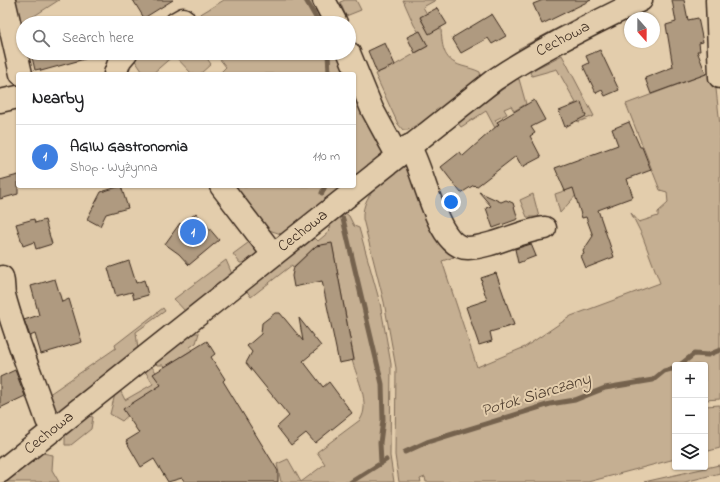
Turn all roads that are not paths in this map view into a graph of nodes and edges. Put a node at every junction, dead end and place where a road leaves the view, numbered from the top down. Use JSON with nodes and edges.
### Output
{"nodes":[{"id":1,"x":4,"y":0,"type":"edge"},
{"id":2,"x":324,"y":0,"type":"edge"},
{"id":3,"x":641,"y":0,"type":"edge"},
{"id":4,"x":717,"y":0,"type":"edge"},
{"id":5,"x":332,"y":16,"type":"edge"},
{"id":6,"x":16,"y":52,"type":"edge"},
{"id":7,"x":18,"y":60,"type":"edge"},
{"id":8,"x":120,"y":60,"type":"edge"},
{"id":9,"x":352,"y":60,"type":"edge"},
{"id":10,"x":21,"y":72,"type":"edge"},
{"id":11,"x":116,"y":72,"type":"edge"},
{"id":12,"x":720,"y":77,"type":"edge"},
{"id":13,"x":16,"y":97,"type":"edge"},
{"id":14,"x":0,"y":101,"type":"edge"},
{"id":15,"x":403,"y":151,"type":"junction"},
{"id":16,"x":223,"y":188,"type":"edge"},
{"id":17,"x":545,"y":228,"type":"dead end"},
{"id":18,"x":273,"y":254,"type":"junction"},
{"id":19,"x":2,"y":277,"type":"dead end"},
{"id":20,"x":54,"y":429,"type":"junction"},
{"id":21,"x":0,"y":472,"type":"edge"}],
"edges":[{"from":1,"to":6,"type":"street"},
{"from":2,"to":5,"type":"street"},
{"from":3,"to":15,"type":"street","name":"Cechowa"},
{"from":4,"to":12,"type":"street"},
{"from":7,"to":10,"type":"street"},
{"from":8,"to":11,"type":"street"},
{"from":9,"to":15,"type":"street"},
{"from":13,"to":14,"type":"street"},
{"from":15,"to":17,"type":"street"},
{"from":15,"to":18,"type":"street","name":"Cechowa"},
{"from":16,"to":18,"type":"street"},
{"from":18,"to":20,"type":"street","name":"Cechowa"},
{"from":19,"to":20,"type":"street"},
{"from":20,"to":21,"type":"street","name":"Cechowa"}]}
